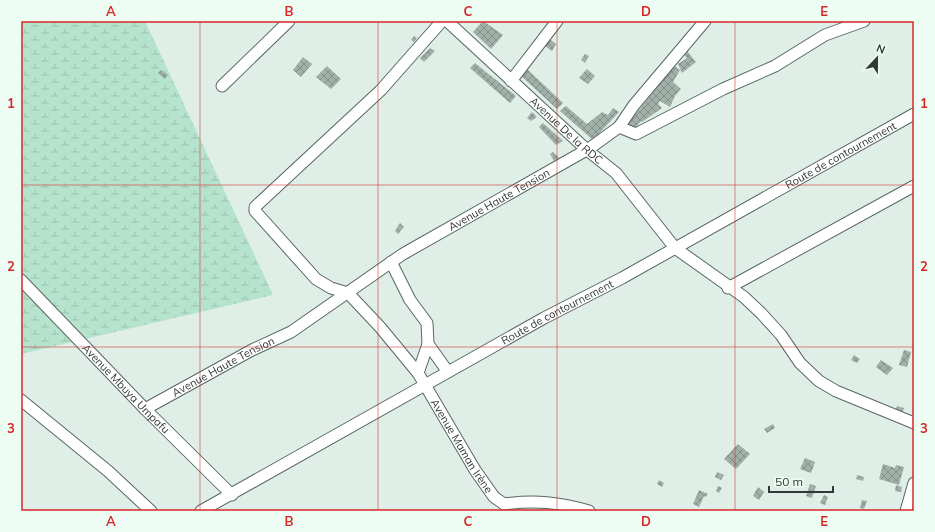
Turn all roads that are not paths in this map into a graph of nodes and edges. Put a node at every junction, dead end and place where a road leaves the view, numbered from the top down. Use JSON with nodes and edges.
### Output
{"nodes":[{"id":1,"x":289,"y":21,"type":"edge"},
{"id":2,"x":442,"y":21,"type":"edge"},
{"id":3,"x":447,"y":21,"type":"edge"},
{"id":4,"x":558,"y":21,"type":"edge"},
{"id":5,"x":705,"y":21,"type":"edge"},
{"id":6,"x":864,"y":21,"type":"edge"},
{"id":7,"x":511,"y":81,"type":"junction"},
{"id":8,"x":222,"y":86,"type":"dead end"},
{"id":9,"x":914,"y":114,"type":"edge"},
{"id":10,"x":619,"y":128,"type":"junction"},
{"id":11,"x":587,"y":150,"type":"junction"},
{"id":12,"x":914,"y":186,"type":"edge"},
{"id":13,"x":675,"y":248,"type":"junction"},
{"id":14,"x":391,"y":262,"type":"junction"},
{"id":15,"x":21,"y":280,"type":"edge"},
{"id":16,"x":728,"y":288,"type":"junction"},
{"id":17,"x":348,"y":294,"type":"junction"},
{"id":18,"x":428,"y":344,"type":"junction"},
{"id":19,"x":448,"y":372,"type":"junction"},
{"id":20,"x":418,"y":373,"type":"junction"},
{"id":21,"x":426,"y":385,"type":"junction"},
{"id":22,"x":21,"y":400,"type":"edge"},
{"id":23,"x":145,"y":409,"type":"junction"},
{"id":24,"x":914,"y":423,"type":"edge"},
{"id":25,"x":914,"y":483,"type":"edge"},
{"id":26,"x":232,"y":495,"type":"junction"},
{"id":27,"x":504,"y":507,"type":"edge"},
{"id":28,"x":151,"y":511,"type":"edge"},
{"id":29,"x":201,"y":511,"type":"edge"},
{"id":30,"x":589,"y":511,"type":"edge"},
{"id":31,"x":906,"y":511,"type":"edge"}],
"edges":[{"from":1,"to":8,"type":"street"},
{"from":2,"to":17,"type":"street"},
{"from":3,"to":7,"type":"street","name":"Avenue De la RDC"},
{"from":4,"to":7,"type":"street"},
{"from":5,"to":10,"type":"street"},
{"from":6,"to":10,"type":"street"},
{"from":7,"to":11,"type":"street","name":"Avenue De la RDC"},
{"from":9,"to":13,"type":"street","name":"Route de contournement"},
{"from":10,"to":11,"type":"street","name":"Avenue Haute Tension"},
{"from":11,"to":13,"type":"street","name":"Avenue De la RDC"},
{"from":11,"to":14,"type":"street","name":"Avenue Haute Tension"},
{"from":12,"to":16,"type":"street"},
{"from":13,"to":16,"type":"street","name":"Avenue De la RDC"},
{"from":13,"to":19,"type":"street","name":"Route de contournement"},
{"from":14,"to":17,"type":"street","name":"Avenue Haute Tension"},
{"from":14,"to":18,"type":"street"},
{"from":15,"to":23,"type":"street","name":"Avenue Mbuya Umpafu"},
{"from":16,"to":24,"type":"street","name":"Avenue De la RDC"},
{"from":17,"to":20,"type":"street","name":"Avenue Maman Irène"},
{"from":17,"to":23,"type":"street","name":"Avenue Haute Tension"},
{"from":18,"to":19,"type":"street"},
{"from":18,"to":20,"type":"street"},
{"from":19,"to":21,"type":"street","name":"Route de contournement"},
{"from":20,"to":21,"type":"street","name":"Avenue Maman Irène"},
{"from":21,"to":26,"type":"street","name":"Route de contournement"},
{"from":21,"to":27,"type":"street","name":"Avenue Maman Irène"},
{"from":22,"to":28,"type":"street"},
{"from":23,"to":26,"type":"street","name":"Avenue Mbuya Umpafu"},
{"from":25,"to":31,"type":"street"},
{"from":26,"to":29,"type":"street","name":"Route de contournement"},
{"from":27,"to":30,"type":"street"}]}
